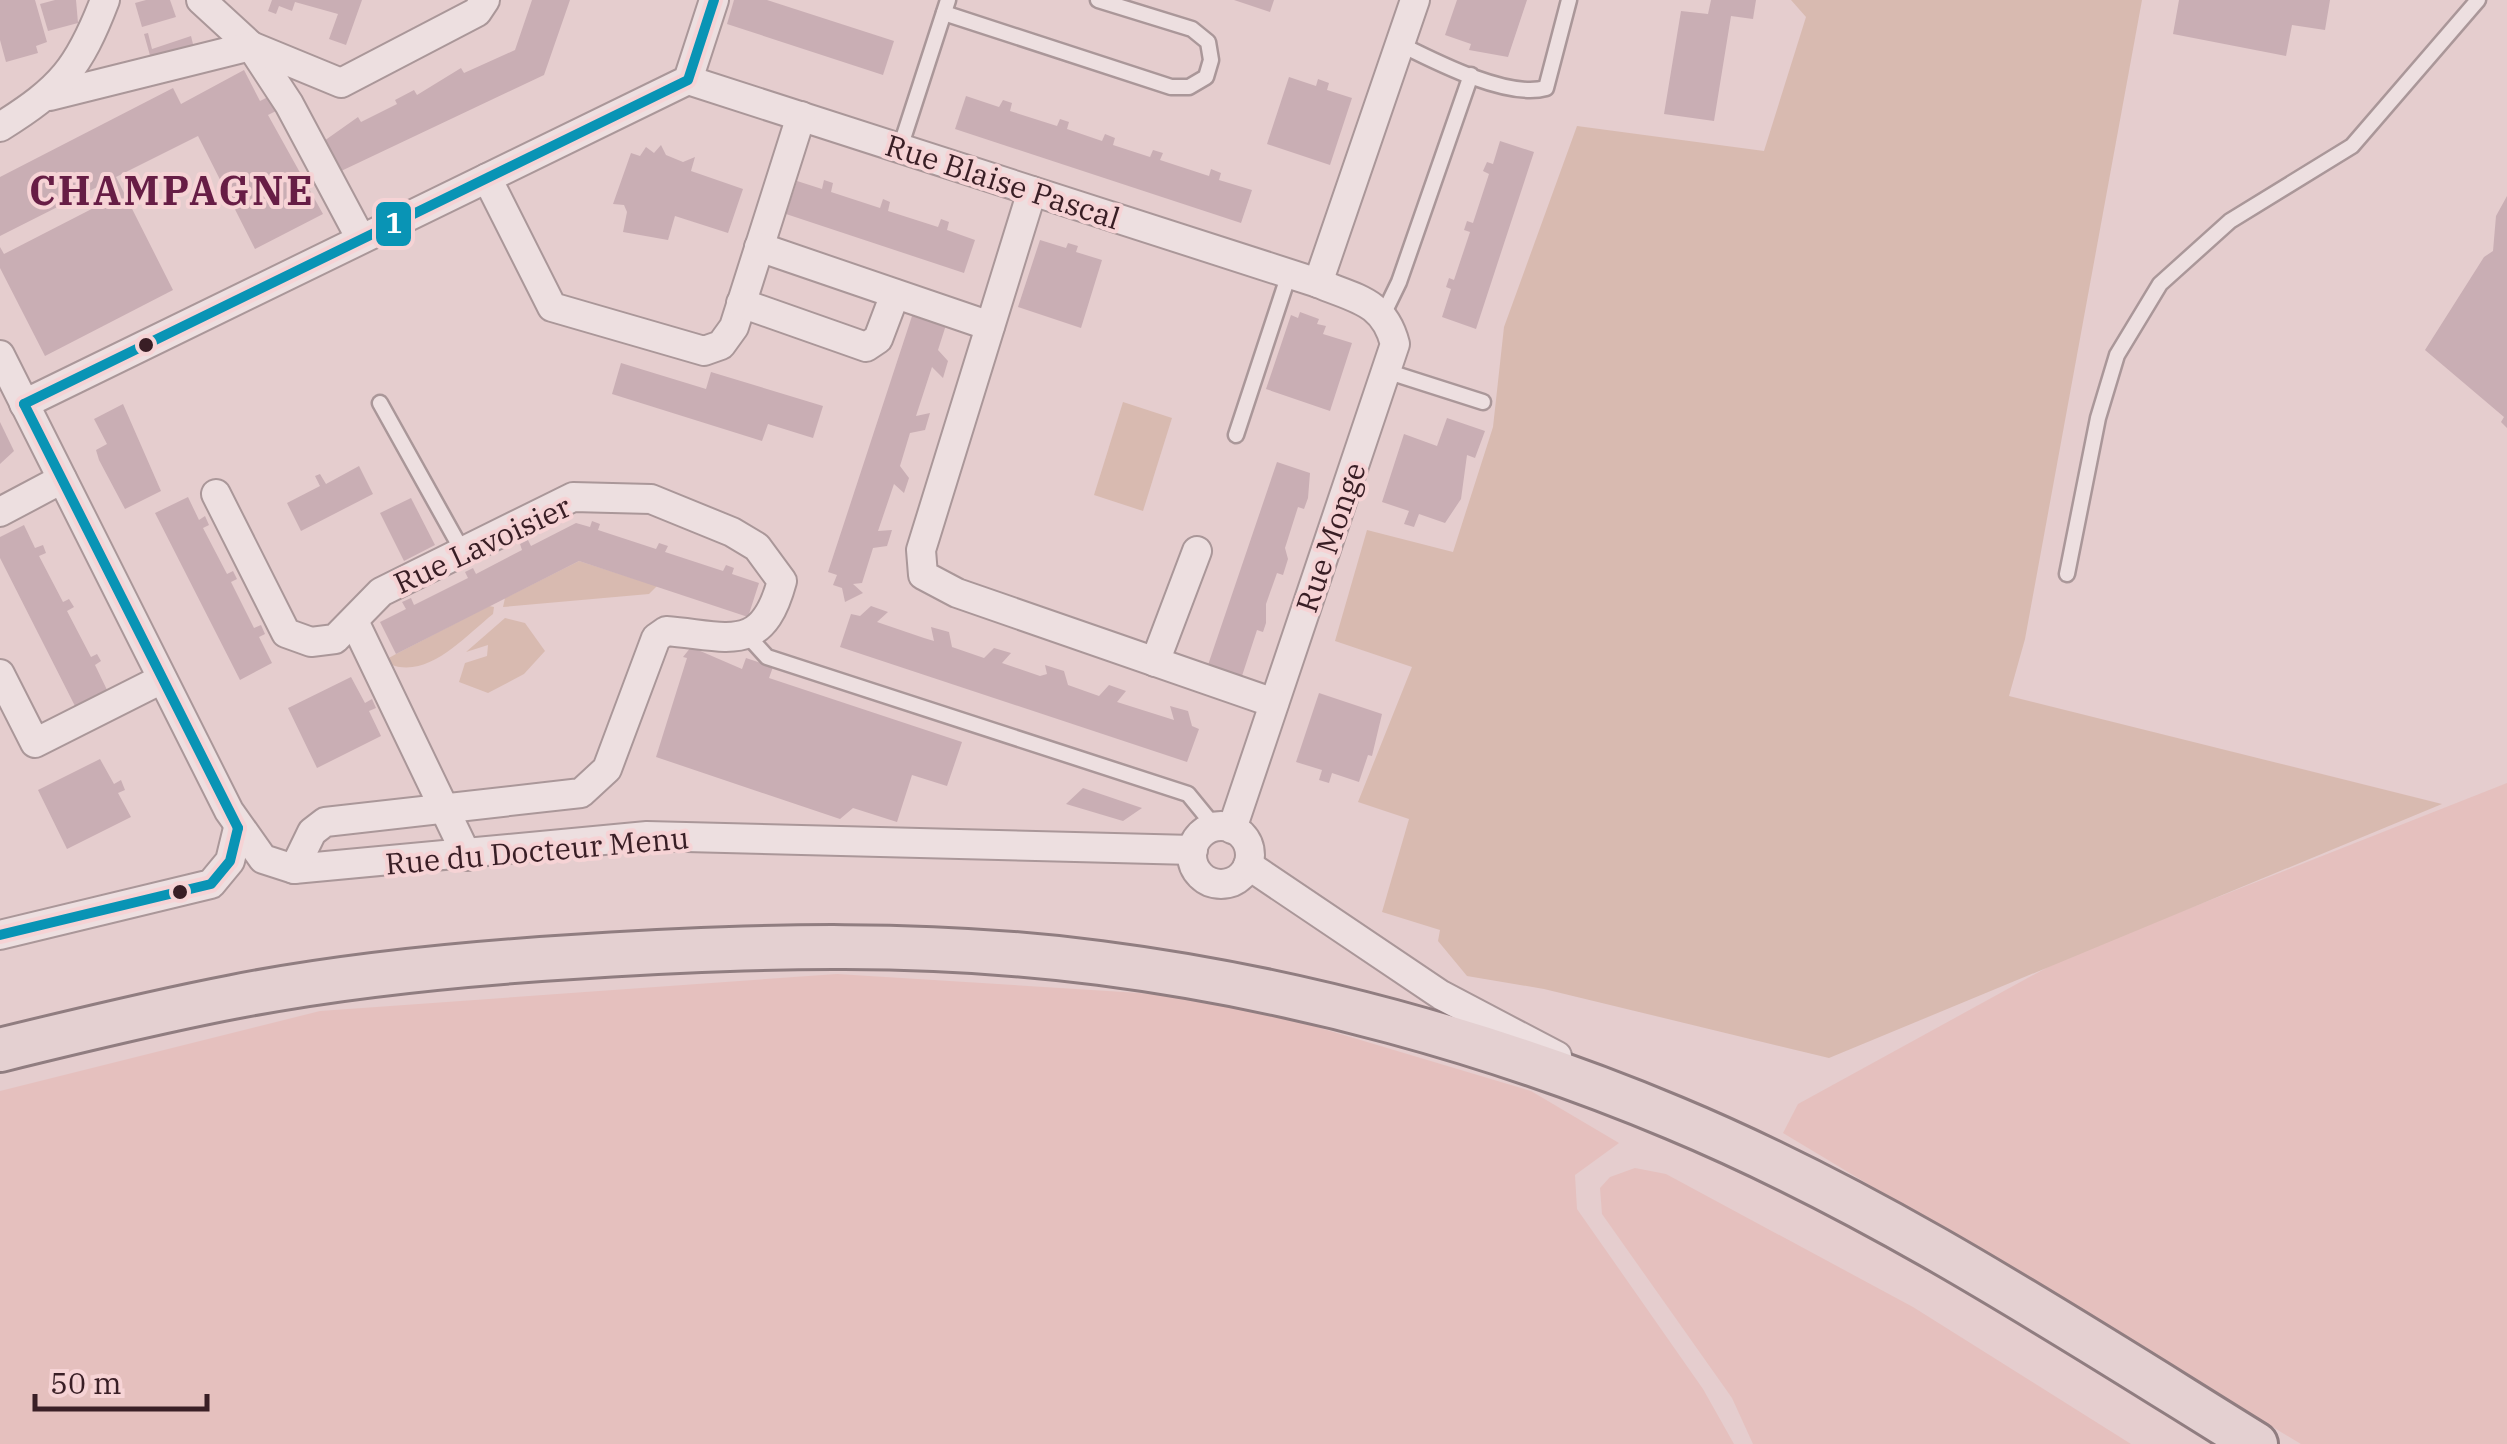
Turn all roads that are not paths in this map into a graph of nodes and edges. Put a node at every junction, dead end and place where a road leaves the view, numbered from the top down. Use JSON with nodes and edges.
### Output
{"nodes":[{"id":1,"x":105,"y":0,"type":"edge"},
{"id":2,"x":201,"y":0,"type":"edge"},
{"id":3,"x":485,"y":0,"type":"edge"},
{"id":4,"x":1098,"y":0,"type":"edge"},
{"id":5,"x":1416,"y":0,"type":"edge"},
{"id":6,"x":1569,"y":0,"type":"edge"},
{"id":7,"x":2478,"y":0,"type":"edge"},
{"id":8,"x":707,"y":2,"type":"edge"},
{"id":9,"x":946,"y":7,"type":"edge"},
{"id":10,"x":1400,"y":44,"type":"junction"},
{"id":11,"x":251,"y":46,"type":"junction"},
{"id":12,"x":1471,"y":75,"type":"junction"},
{"id":13,"x":688,"y":80,"type":"junction"},
{"id":14,"x":50,"y":96,"type":"junction"},
{"id":15,"x":801,"y":116,"type":"junction"},
{"id":16,"x":0,"y":127,"type":"edge"},
{"id":17,"x":900,"y":148,"type":"junction"},
{"id":18,"x":487,"y":178,"type":"junction"},
{"id":19,"x":1032,"y":191,"type":"junction"},
{"id":20,"x":362,"y":240,"type":"junction"},
{"id":21,"x":759,"y":247,"type":"junction"},
{"id":22,"x":1289,"y":274,"type":"junction"},
{"id":23,"x":1318,"y":283,"type":"junction"},
{"id":24,"x":895,"y":294,"type":"junction"},
{"id":25,"x":742,"y":303,"type":"junction"},
{"id":26,"x":1383,"y":316,"type":"junction"},
{"id":27,"x":990,"y":326,"type":"junction"},
{"id":28,"x":0,"y":356,"type":"edge"},
{"id":29,"x":1386,"y":371,"type":"junction"},
{"id":30,"x":1484,"y":402,"type":"dead end"},
{"id":31,"x":380,"y":403,"type":"dead end"},
{"id":32,"x":24,"y":404,"type":"junction"},
{"id":33,"x":1236,"y":435,"type":"dead end"},
{"id":34,"x":62,"y":480,"type":"junction"},
{"id":35,"x":216,"y":494,"type":"dead end"},
{"id":36,"x":0,"y":512,"type":"edge"},
{"id":37,"x":1197,"y":551,"type":"dead end"},
{"id":38,"x":463,"y":552,"type":"junction"},
{"id":39,"x":2067,"y":574,"type":"dead end"},
{"id":40,"x":354,"y":621,"type":"junction"},
{"id":41,"x":747,"y":635,"type":"junction"},
{"id":42,"x":1154,"y":662,"type":"junction"},
{"id":43,"x":0,"y":674,"type":"edge"},
{"id":44,"x":162,"y":679,"type":"junction"},
{"id":45,"x":1274,"y":703,"type":"junction"},
{"id":46,"x":446,"y":808,"type":"junction"},
{"id":47,"x":238,"y":828,"type":"junction"},
{"id":48,"x":1224,"y":828,"type":"junction"},
{"id":49,"x":1193,"y":850,"type":"junction"},
{"id":50,"x":467,"y":856,"type":"junction"},
{"id":51,"x":1248,"y":865,"type":"junction"},
{"id":52,"x":294,"y":869,"type":"junction"},
{"id":53,"x":0,"y":935,"type":"edge"},
{"id":54,"x":0,"y":1050,"type":"edge"},
{"id":55,"x":1678,"y":1120,"type":"junction"},
{"id":56,"x":2256,"y":1444,"type":"edge"}],
"edges":[{"from":1,"to":14,"type":"street"},
{"from":2,"to":11,"type":"street"},
{"from":3,"to":11,"type":"street"},
{"from":4,"to":9,"type":"lane"},
{"from":5,"to":10,"type":"street"},
{"from":6,"to":12,"type":"lane"},
{"from":7,"to":39,"type":"lane"},
{"from":8,"to":13,"type":"street"},
{"from":9,"to":17,"type":"lane"},
{"from":10,"to":12,"type":"lane"},
{"from":10,"to":23,"type":"street"},
{"from":11,"to":14,"type":"street"},
{"from":11,"to":20,"type":"street"},
{"from":12,"to":26,"type":"lane"},
{"from":13,"to":15,"type":"street","name":"Rue Blaise Pascal"},
{"from":13,"to":18,"type":"street"},
{"from":14,"to":16,"type":"street"},
{"from":15,"to":17,"type":"street","name":"Rue Blaise Pascal"},
{"from":15,"to":21,"type":"street"},
{"from":17,"to":19,"type":"street","name":"Rue Blaise Pascal"},
{"from":18,"to":20,"type":"street"},
{"from":18,"to":25,"type":"street"},
{"from":19,"to":22,"type":"street","name":"Rue Blaise Pascal"},
{"from":19,"to":27,"type":"street"},
{"from":20,"to":32,"type":"street"},
{"from":21,"to":24,"type":"street"},
{"from":21,"to":25,"type":"street"},
{"from":22,"to":23,"type":"street","name":"Rue Blaise Pascal"},
{"from":22,"to":33,"type":"lane"},
{"from":23,"to":26,"type":"street"},
{"from":24,"to":25,"type":"street"},
{"from":24,"to":27,"type":"street"},
{"from":26,"to":29,"type":"street","name":"Rue Monge"},
{"from":27,"to":42,"type":"street"},
{"from":28,"to":32,"type":"street"},
{"from":29,"to":30,"type":"lane"},
{"from":29,"to":45,"type":"street","name":"Rue Monge"},
{"from":31,"to":38,"type":"lane"},
{"from":32,"to":34,"type":"street"},
{"from":34,"to":36,"type":"street"},
{"from":34,"to":44,"type":"street"},
{"from":35,"to":40,"type":"street","name":"Rue Lavoisier"},
{"from":37,"to":42,"type":"street"},
{"from":38,"to":40,"type":"street","name":"Rue Lavoisier"},
{"from":38,"to":41,"type":"street","name":"Rue Lavoisier"},
{"from":40,"to":46,"type":"street"},
{"from":41,"to":46,"type":"street"},
{"from":41,"to":48,"type":"lane"},
{"from":42,"to":45,"type":"street"},
{"from":43,"to":44,"type":"street"},
{"from":44,"to":47,"type":"street"},
{"from":45,"to":48,"type":"street","name":"Rue Monge"},
{"from":46,"to":50,"type":"street"},
{"from":46,"to":52,"type":"street"},
{"from":47,"to":52,"type":"street"},
{"from":47,"to":53,"type":"street"},
{"from":48,"to":49,"type":"street"},
{"from":48,"to":51,"type":"street"},
{"from":49,"to":50,"type":"street","name":"Rue du Docteur Menu"},
{"from":49,"to":51,"type":"street"},
{"from":50,"to":52,"type":"street","name":"Rue du Docteur Menu"},
{"from":51,"to":55,"type":"street"},
{"from":54,"to":55,"type":"main road"},
{"from":55,"to":56,"type":"main road"}]}
